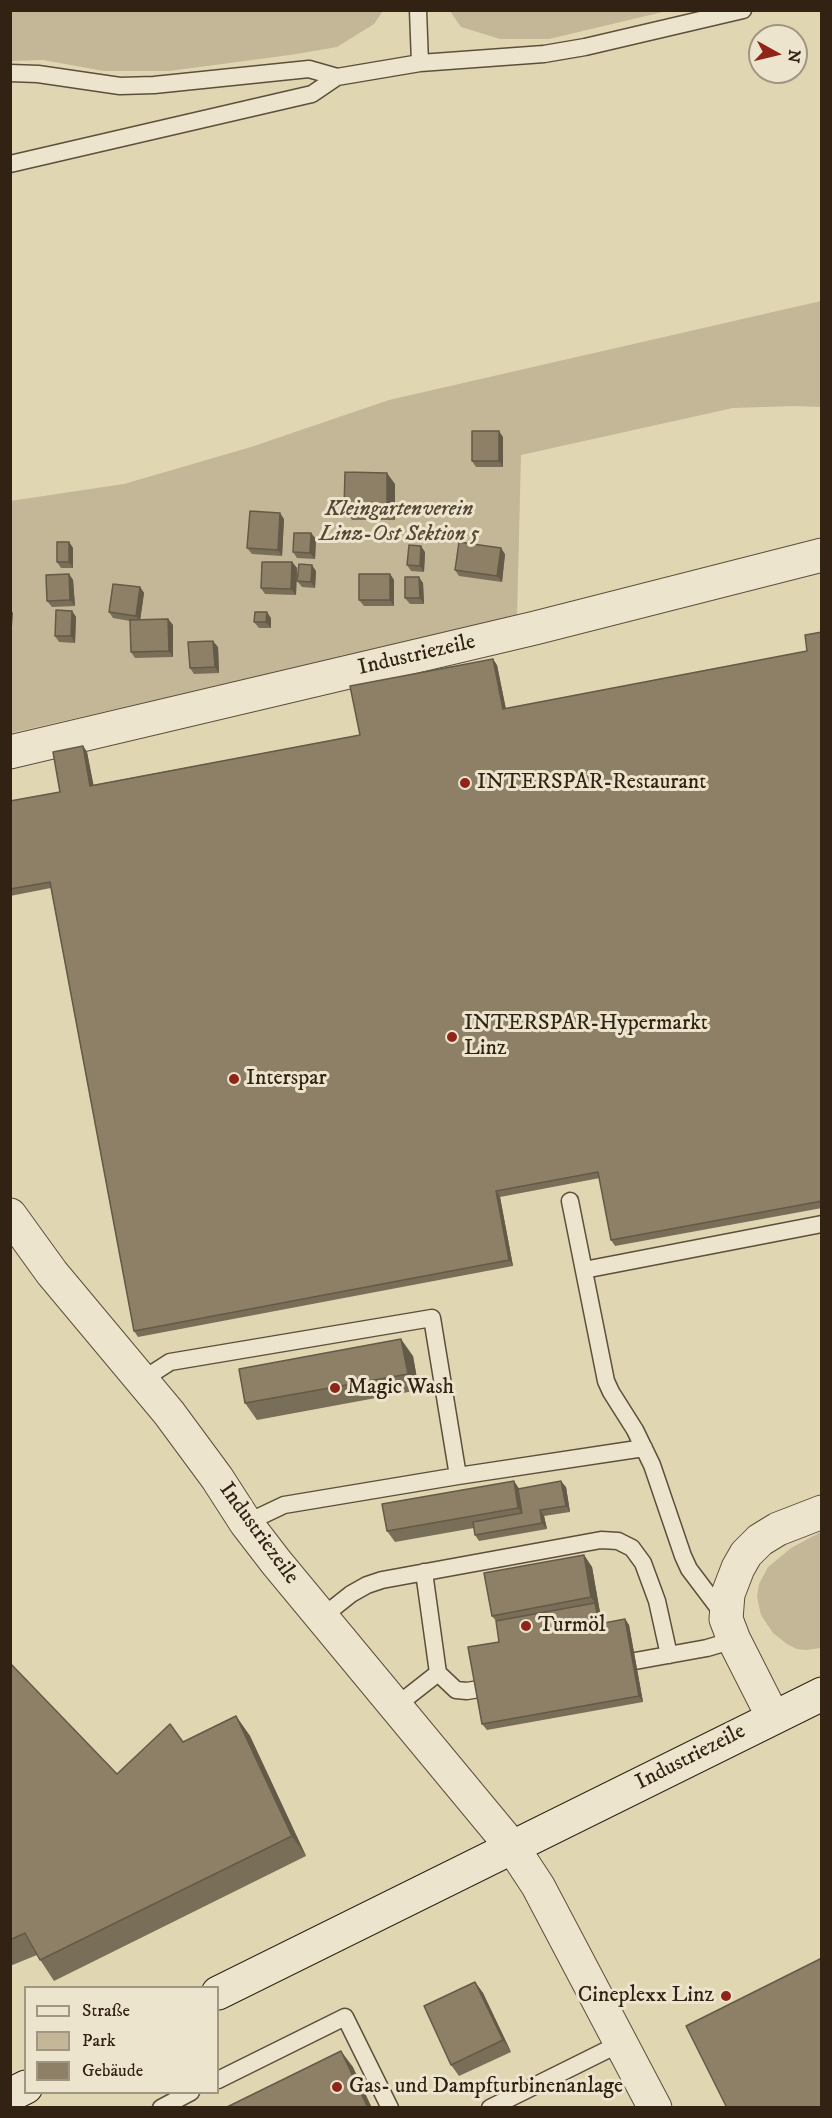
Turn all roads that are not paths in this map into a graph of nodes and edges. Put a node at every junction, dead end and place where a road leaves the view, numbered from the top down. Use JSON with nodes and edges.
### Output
{"nodes":[{"id":1,"x":418,"y":10,"type":"edge"},
{"id":2,"x":743,"y":10,"type":"edge"},
{"id":3,"x":420,"y":63,"type":"junction"},
{"id":4,"x":10,"y":73,"type":"edge"},
{"id":5,"x":337,"y":77,"type":"junction"},
{"id":6,"x":10,"y":164,"type":"edge"},
{"id":7,"x":822,"y":555,"type":"edge"},
{"id":8,"x":10,"y":752,"type":"edge"},
{"id":9,"x":570,"y":1201,"type":"dead end"},
{"id":10,"x":10,"y":1215,"type":"edge"},
{"id":11,"x":822,"y":1224,"type":"edge"},
{"id":12,"x":584,"y":1270,"type":"junction"},
{"id":13,"x":142,"y":1380,"type":"junction"},
{"id":14,"x":644,"y":1448,"type":"junction"},
{"id":15,"x":458,"y":1476,"type":"junction"},
{"id":16,"x":822,"y":1512,"type":"edge"},
{"id":17,"x":246,"y":1523,"type":"junction"},
{"id":18,"x":424,"y":1572,"type":"junction"},
{"id":19,"x":322,"y":1617,"type":"junction"},
{"id":20,"x":730,"y":1630,"type":"junction"},
{"id":21,"x":669,"y":1655,"type":"junction"},
{"id":22,"x":635,"y":1661,"type":"edge"},
{"id":23,"x":438,"y":1674,"type":"junction"},
{"id":24,"x":479,"y":1689,"type":"edge"},
{"id":25,"x":822,"y":1694,"type":"edge"},
{"id":26,"x":396,"y":1706,"type":"junction"},
{"id":27,"x":773,"y":1717,"type":"junction"},
{"id":28,"x":513,"y":1848,"type":"junction"},
{"id":29,"x":219,"y":1993,"type":"edge"},
{"id":30,"x":621,"y":2043,"type":"junction"},
{"id":31,"x":219,"y":2080,"type":"edge"},
{"id":32,"x":24,"y":2088,"type":"edge"},
{"id":33,"x":187,"y":2094,"type":"edge"},
{"id":34,"x":10,"y":2095,"type":"edge"},
{"id":35,"x":161,"y":2108,"type":"edge"},
{"id":36,"x":390,"y":2108,"type":"edge"},
{"id":37,"x":490,"y":2108,"type":"edge"},
{"id":38,"x":655,"y":2108,"type":"edge"}],
"edges":[{"from":1,"to":3,"type":"lane"},
{"from":2,"to":3,"type":"lane"},
{"from":3,"to":5,"type":"lane"},
{"from":4,"to":5,"type":"lane"},
{"from":5,"to":6,"type":"lane"},
{"from":7,"to":8,"type":"street","name":"Industriezeile"},
{"from":9,"to":12,"type":"lane"},
{"from":10,"to":13,"type":"street","name":"Industriezeile"},
{"from":11,"to":12,"type":"lane"},
{"from":12,"to":14,"type":"lane"},
{"from":13,"to":15,"type":"lane"},
{"from":13,"to":17,"type":"street","name":"Industriezeile"},
{"from":14,"to":15,"type":"lane"},
{"from":14,"to":20,"type":"lane"},
{"from":15,"to":17,"type":"lane"},
{"from":16,"to":20,"type":"street"},
{"from":17,"to":19,"type":"street","name":"Industriezeile"},
{"from":18,"to":19,"type":"lane"},
{"from":18,"to":21,"type":"lane"},
{"from":18,"to":23,"type":"lane"},
{"from":19,"to":26,"type":"street","name":"Industriezeile"},
{"from":20,"to":21,"type":"lane"},
{"from":20,"to":27,"type":"street","name":"Industriezeile"},
{"from":21,"to":22,"type":"lane"},
{"from":23,"to":24,"type":"lane"},
{"from":23,"to":26,"type":"lane"},
{"from":25,"to":27,"type":"street","name":"Industriezeile"},
{"from":26,"to":28,"type":"street","name":"Industriezeile"},
{"from":27,"to":28,"type":"street","name":"Industriezeile"},
{"from":28,"to":29,"type":"street","name":"Industriezeile"},
{"from":28,"to":30,"type":"street"},
{"from":30,"to":37,"type":"lane"},
{"from":30,"to":38,"type":"street"},
{"from":31,"to":36,"type":"lane"},
{"from":32,"to":34,"type":"street"},
{"from":33,"to":35,"type":"lane"}]}
